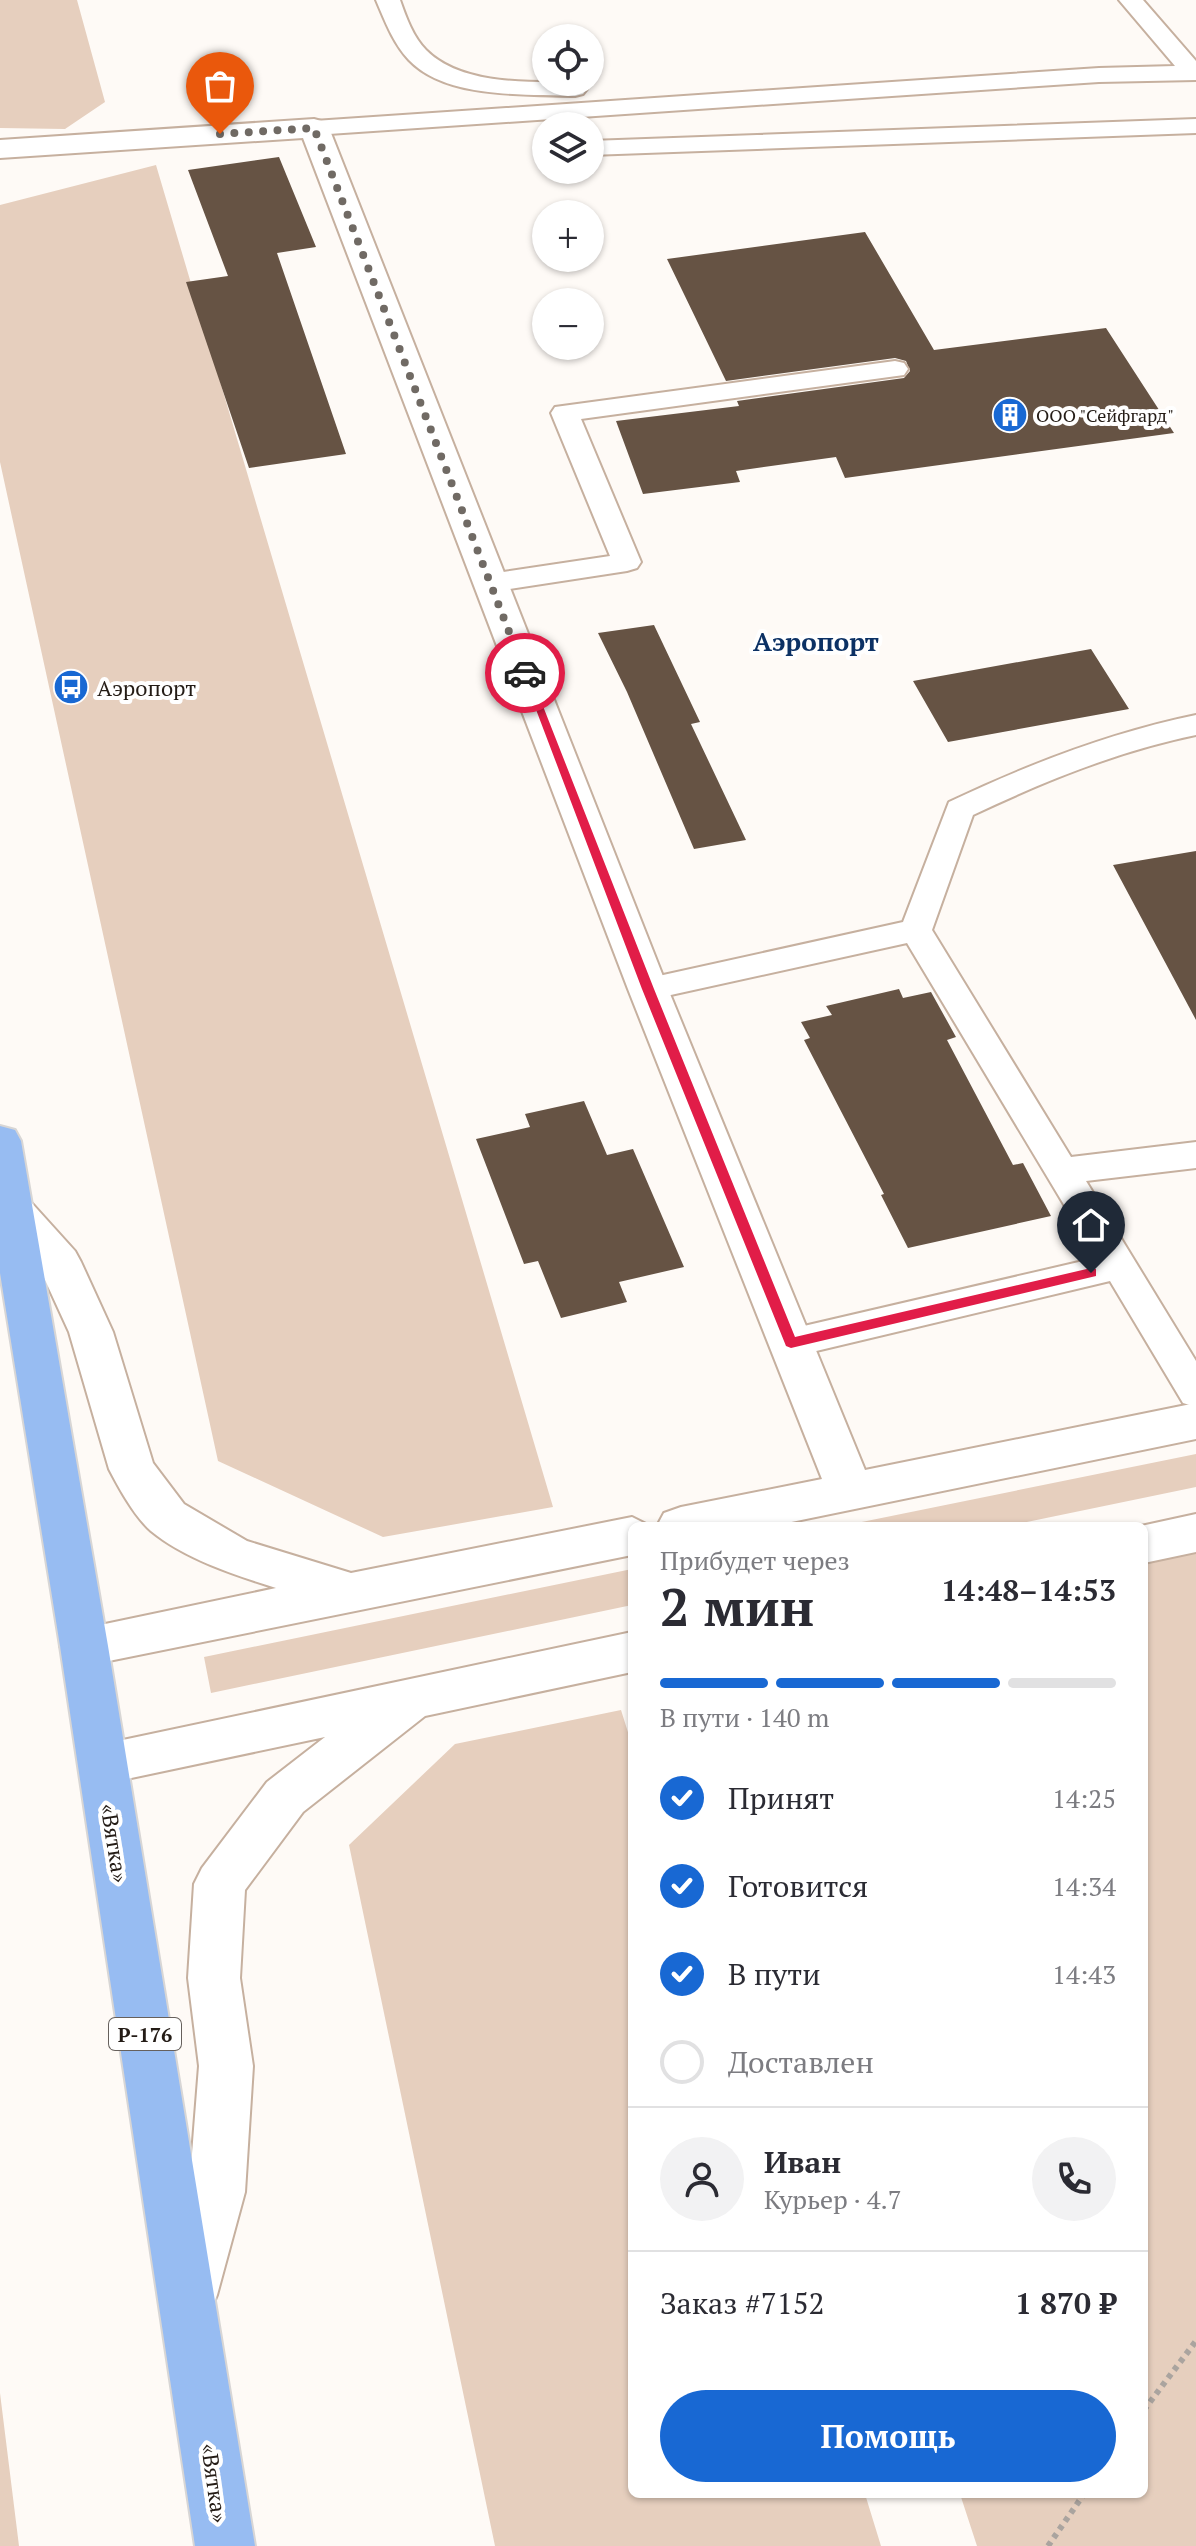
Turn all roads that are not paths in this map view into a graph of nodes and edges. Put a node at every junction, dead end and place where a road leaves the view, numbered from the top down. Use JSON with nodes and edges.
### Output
{"nodes":[{"id":1,"x":388,"y":0,"type":"edge"},
{"id":2,"x":1131,"y":0,"type":"edge"},
{"id":3,"x":1194,"y":72,"type":"edge"},
{"id":4,"x":616,"y":108,"type":"junction"},
{"id":5,"x":508,"y":114,"type":"junction"},
{"id":6,"x":1196,"y":126,"type":"edge"},
{"id":7,"x":314,"y":128,"type":"junction"},
{"id":8,"x":532,"y":128,"type":"edge"},
{"id":9,"x":604,"y":147,"type":"edge"},
{"id":10,"x":0,"y":149,"type":"edge"},
{"id":11,"x":895,"y":369,"type":"dead end"},
{"id":12,"x":490,"y":583,"type":"junction"},
{"id":13,"x":1196,"y":725,"type":"edge"},
{"id":14,"x":916,"y":930,"type":"junction"},
{"id":15,"x":648,"y":989,"type":"junction"},
{"id":16,"x":0,"y":1141,"type":"edge"},
{"id":17,"x":1196,"y":1155,"type":"edge"},
{"id":18,"x":1062,"y":1171,"type":"junction"},
{"id":19,"x":13,"y":1210,"type":"junction"},
{"id":20,"x":1121,"y":1265,"type":"junction"},
{"id":21,"x":791,"y":1343,"type":"junction"},
{"id":22,"x":1196,"y":1393,"type":"edge"},
{"id":23,"x":1196,"y":1421,"type":"edge"},
{"id":24,"x":851,"y":1492,"type":"junction"},
{"id":25,"x":701,"y":1522,"type":"edge"},
{"id":26,"x":1196,"y":1533,"type":"edge"},
{"id":27,"x":628,"y":1537,"type":"edge"},
{"id":28,"x":1148,"y":1543,"type":"edge"},
{"id":29,"x":353,"y":1593,"type":"junction"},
{"id":30,"x":84,"y":1646,"type":"junction"},
{"id":31,"x":628,"y":1653,"type":"edge"},
{"id":32,"x":412,"y":1698,"type":"junction"},
{"id":33,"x":103,"y":1763,"type":"junction"},
{"id":34,"x":187,"y":2305,"type":"junction"},
{"id":35,"x":225,"y":2546,"type":"edge"}],
"edges":[{"from":1,"to":4,"type":"lane"},
{"from":2,"to":3,"type":"lane"},
{"from":3,"to":4,"type":"lane"},
{"from":4,"to":5,"type":"lane"},
{"from":5,"to":7,"type":"lane"},
{"from":5,"to":8,"type":"lane"},
{"from":6,"to":9,"type":"lane"},
{"from":7,"to":10,"type":"street"},
{"from":7,"to":12,"type":"street"},
{"from":11,"to":12,"type":"lane"},
{"from":12,"to":15,"type":"street"},
{"from":13,"to":14,"type":"lane"},
{"from":14,"to":15,"type":"lane"},
{"from":14,"to":18,"type":"lane"},
{"from":15,"to":21,"type":"street"},
{"from":16,"to":19,"type":"main road","name":"«Вятка»","number":"Р-176"},
{"from":17,"to":18,"type":"lane"},
{"from":18,"to":20,"type":"lane"},
{"from":19,"to":29,"type":"street"},
{"from":19,"to":30,"type":"main road","name":"«Вятка»","number":"Р-176"},
{"from":20,"to":21,"type":"lane"},
{"from":20,"to":22,"type":"lane"},
{"from":21,"to":24,"type":"street"},
{"from":23,"to":24,"type":"street"},
{"from":24,"to":25,"type":"street"},
{"from":26,"to":28,"type":"street"},
{"from":27,"to":29,"type":"street"},
{"from":29,"to":30,"type":"street"},
{"from":30,"to":33,"type":"main road","name":"«Вятка»","number":"Р-176"},
{"from":31,"to":32,"type":"street"},
{"from":32,"to":33,"type":"street"},
{"from":32,"to":34,"type":"street"},
{"from":33,"to":34,"type":"main road","name":"«Вятка»","number":"Р-176"},
{"from":34,"to":35,"type":"main road","name":"«Вятка»","number":"Р-176"}]}
